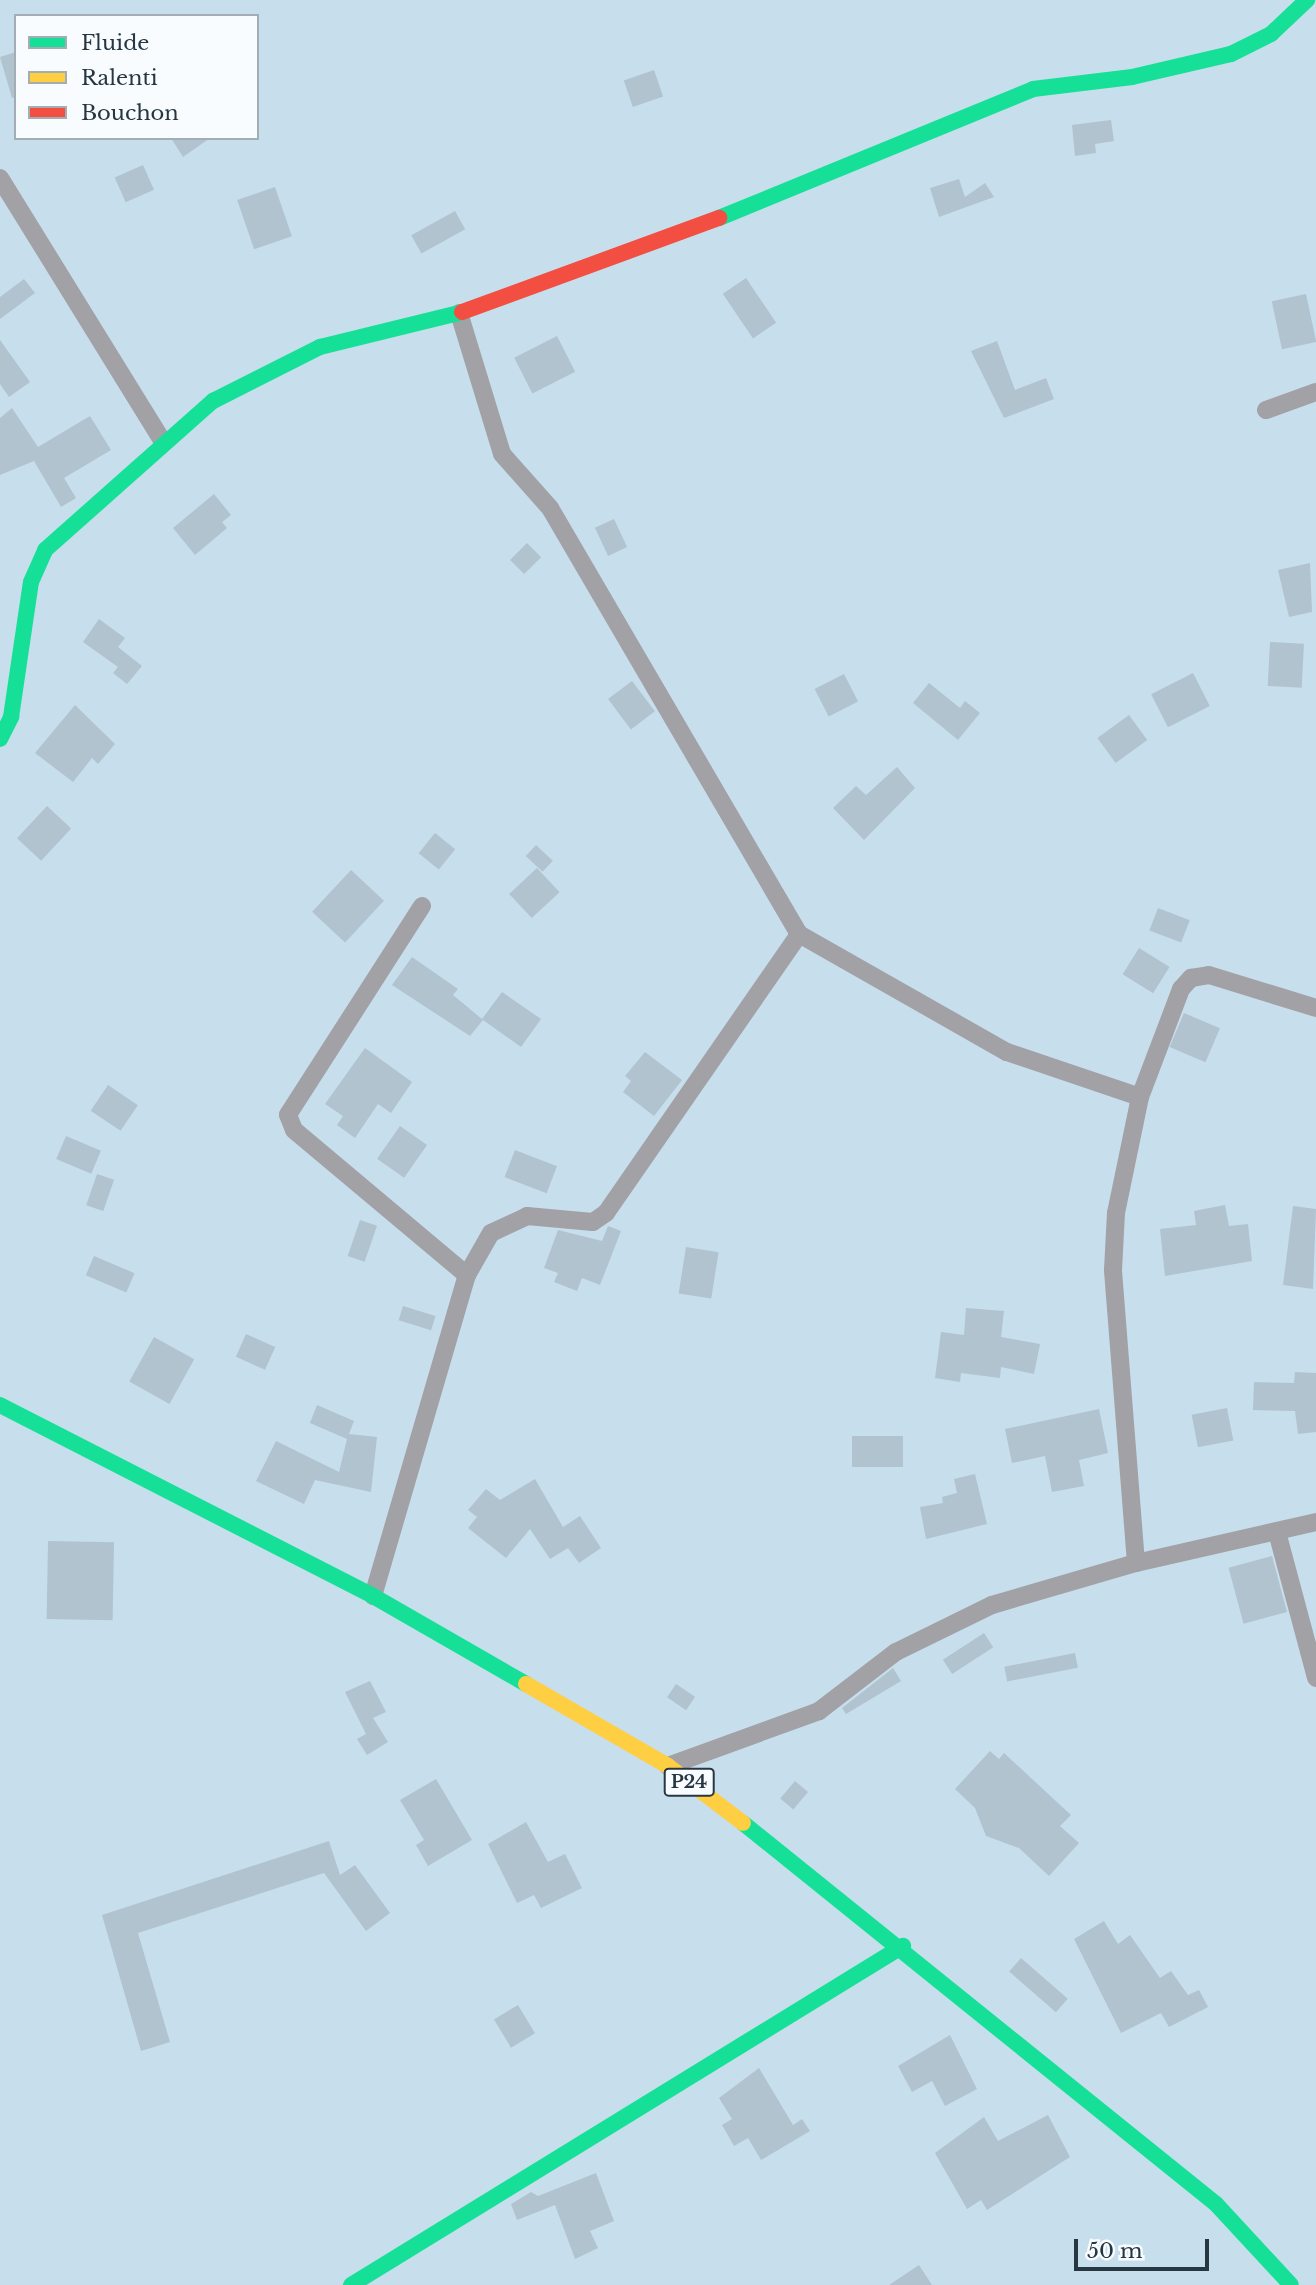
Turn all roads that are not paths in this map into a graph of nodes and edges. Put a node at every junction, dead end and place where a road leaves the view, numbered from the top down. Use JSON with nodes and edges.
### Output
{"nodes":[{"id":1,"x":1307,"y":0,"type":"edge"},
{"id":2,"x":0,"y":178,"type":"edge"},
{"id":3,"x":459,"y":313,"type":"junction"},
{"id":4,"x":1316,"y":392,"type":"edge"},
{"id":5,"x":1266,"y":410,"type":"dead end"},
{"id":6,"x":162,"y":440,"type":"junction"},
{"id":7,"x":0,"y":740,"type":"edge"},
{"id":8,"x":422,"y":906,"type":"dead end"},
{"id":9,"x":799,"y":933,"type":"junction"},
{"id":10,"x":1316,"y":1008,"type":"edge"},
{"id":11,"x":1140,"y":1097,"type":"junction"},
{"id":12,"x":467,"y":1275,"type":"junction"},
{"id":13,"x":0,"y":1405,"type":"edge"},
{"id":14,"x":1316,"y":1522,"type":"edge"},
{"id":15,"x":1277,"y":1532,"type":"junction"},
{"id":16,"x":1136,"y":1563,"type":"junction"},
{"id":17,"x":373,"y":1596,"type":"junction"},
{"id":18,"x":1316,"y":1678,"type":"edge"},
{"id":19,"x":668,"y":1766,"type":"junction"},
{"id":20,"x":903,"y":1946,"type":"junction"},
{"id":21,"x":351,"y":2285,"type":"edge"},
{"id":22,"x":1291,"y":2285,"type":"edge"}],
"edges":[{"from":1,"to":3,"type":"street"},
{"from":2,"to":6,"type":"street"},
{"from":3,"to":6,"type":"street"},
{"from":3,"to":9,"type":"street"},
{"from":4,"to":5,"type":"street"},
{"from":6,"to":7,"type":"street"},
{"from":8,"to":12,"type":"street"},
{"from":9,"to":11,"type":"street"},
{"from":9,"to":12,"type":"street"},
{"from":10,"to":11,"type":"street"},
{"from":11,"to":16,"type":"street"},
{"from":12,"to":17,"type":"street"},
{"from":13,"to":17,"type":"street","number":"P24"},
{"from":14,"to":15,"type":"street"},
{"from":15,"to":16,"type":"street"},
{"from":15,"to":18,"type":"street"},
{"from":16,"to":19,"type":"street"},
{"from":17,"to":19,"type":"street","number":"P24"},
{"from":19,"to":20,"type":"street","number":"P24"},
{"from":20,"to":21,"type":"street"},
{"from":20,"to":22,"type":"street","number":"P24"}]}
